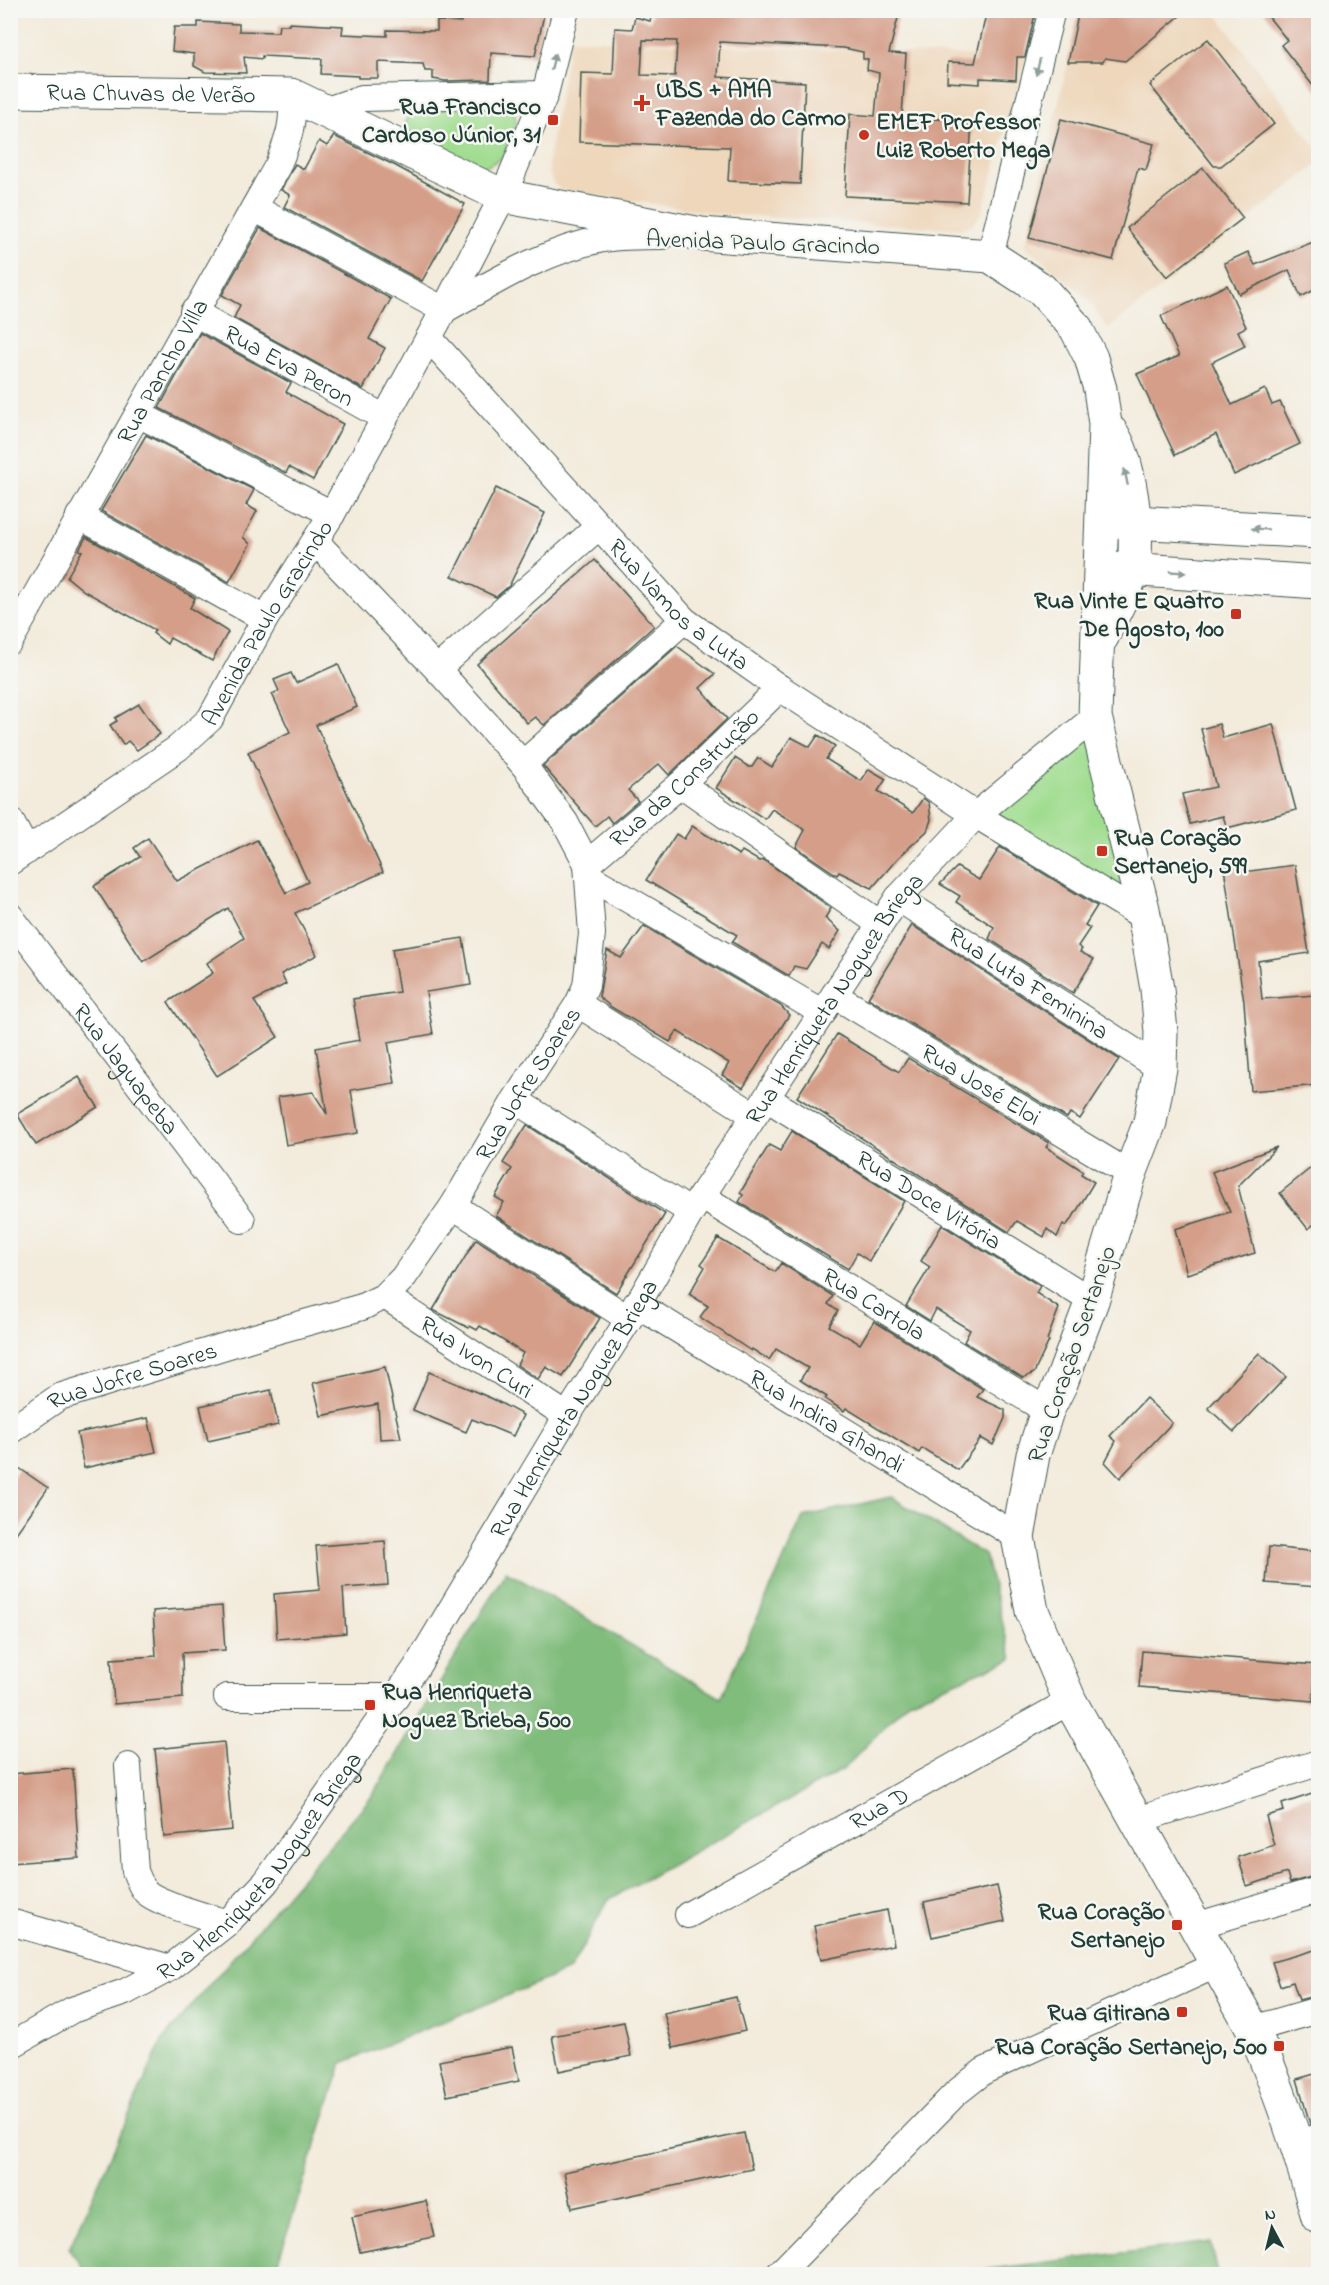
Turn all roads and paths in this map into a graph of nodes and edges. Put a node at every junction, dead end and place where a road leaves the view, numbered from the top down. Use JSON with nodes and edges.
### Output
{"nodes":[{"id":1,"x":566,"y":10,"type":"edge"},
{"id":2,"x":1052,"y":10,"type":"edge"},
{"id":3,"x":10,"y":91,"type":"edge"},
{"id":4,"x":545,"y":94,"type":"junction"},
{"id":5,"x":291,"y":95,"type":"junction"},
{"id":6,"x":324,"y":111,"type":"junction"},
{"id":7,"x":503,"y":196,"type":"junction"},
{"id":8,"x":254,"y":208,"type":"junction"},
{"id":9,"x":701,"y":234,"type":"junction"},
{"id":10,"x":990,"y":256,"type":"junction"},
{"id":11,"x":444,"y":310,"type":"junction"},
{"id":12,"x":193,"y":312,"type":"junction"},
{"id":13,"x":429,"y":338,"type":"junction"},
{"id":14,"x":140,"y":415,"type":"junction"},
{"id":15,"x":385,"y":418,"type":"junction"},
{"id":16,"x":1105,"y":424,"type":"junction"},
{"id":17,"x":332,"y":514,"type":"junction"},
{"id":18,"x":79,"y":516,"type":"junction"},
{"id":19,"x":1100,"y":521,"type":"junction"},
{"id":20,"x":1136,"y":523,"type":"junction"},
{"id":21,"x":598,"y":527,"type":"junction"},
{"id":22,"x":1318,"y":532,"type":"edge"},
{"id":23,"x":316,"y":542,"type":"junction"},
{"id":24,"x":1099,"y":567,"type":"junction"},
{"id":25,"x":1133,"y":569,"type":"junction"},
{"id":26,"x":1317,"y":579,"type":"edge"},
{"id":27,"x":265,"y":619,"type":"junction"},
{"id":28,"x":684,"y":620,"type":"junction"},
{"id":29,"x":10,"y":641,"type":"edge"},
{"id":30,"x":1095,"y":652,"type":"junction"},
{"id":31,"x":437,"y":669,"type":"junction"},
{"id":32,"x":780,"y":688,"type":"junction"},
{"id":33,"x":1095,"y":717,"type":"junction"},
{"id":34,"x":523,"y":764,"type":"junction"},
{"id":35,"x":681,"y":784,"type":"junction"},
{"id":36,"x":976,"y":815,"type":"junction"},
{"id":37,"x":10,"y":820,"type":"edge"},
{"id":38,"x":19,"y":856,"type":"edge"},
{"id":39,"x":588,"y":870,"type":"junction"},
{"id":40,"x":898,"y":898,"type":"junction"},
{"id":41,"x":10,"y":916,"type":"edge"},
{"id":42,"x":1144,"y":917,"type":"junction"},
{"id":43,"x":880,"y":924,"type":"junction"},
{"id":44,"x":578,"y":1004,"type":"junction"},
{"id":45,"x":828,"y":1004,"type":"junction"},
{"id":46,"x":1160,"y":1068,"type":"junction"},
{"id":47,"x":515,"y":1100,"type":"junction"},
{"id":48,"x":761,"y":1107,"type":"junction"},
{"id":49,"x":1130,"y":1174,"type":"junction"},
{"id":50,"x":696,"y":1204,"type":"junction"},
{"id":51,"x":453,"y":1206,"type":"junction"},
{"id":52,"x":242,"y":1220,"type":"dead end"},
{"id":53,"x":385,"y":1296,"type":"junction"},
{"id":54,"x":1092,"y":1301,"type":"junction"},
{"id":55,"x":633,"y":1312,"type":"junction"},
{"id":56,"x":1047,"y":1411,"type":"junction"},
{"id":57,"x":567,"y":1416,"type":"junction"},
{"id":58,"x":10,"y":1431,"type":"edge"},
{"id":59,"x":1018,"y":1537,"type":"junction"},
{"id":60,"x":227,"y":1697,"type":"dead end"},
{"id":61,"x":396,"y":1697,"type":"junction"},
{"id":62,"x":1070,"y":1701,"type":"junction"},
{"id":63,"x":1318,"y":1763,"type":"edge"},
{"id":64,"x":128,"y":1766,"type":"dead end"},
{"id":65,"x":1138,"y":1820,"type":"junction"},
{"id":66,"x":1318,"y":1890,"type":"edge"},
{"id":67,"x":688,"y":1915,"type":"dead end"},
{"id":68,"x":10,"y":1922,"type":"edge"},
{"id":69,"x":227,"y":1923,"type":"junction"},
{"id":70,"x":1195,"y":1926,"type":"junction"},
{"id":71,"x":1218,"y":1965,"type":"junction"},
{"id":72,"x":170,"y":1968,"type":"junction"},
{"id":73,"x":1318,"y":2010,"type":"edge"},
{"id":74,"x":1253,"y":2029,"type":"junction"},
{"id":75,"x":10,"y":2046,"type":"edge"},
{"id":76,"x":1308,"y":2140,"type":"edge"},
{"id":77,"x":1318,"y":2217,"type":"edge"},
{"id":78,"x":779,"y":2274,"type":"edge"}],
"edges":[{"from":4,"to":1,"type":"street","name":"Avenida Paulo Gracindo","one_way":true},
{"from":2,"to":10,"type":"street","one_way":true},
{"from":3,"to":5,"type":"street","name":"Rua Chuvas de Verão"},
{"from":4,"to":6,"type":"street"},
{"from":4,"to":7,"type":"street","name":"Avenida Paulo Gracindo"},
{"from":5,"to":6,"type":"street"},
{"from":5,"to":8,"type":"street","name":"Rua Pancho Villa"},
{"from":6,"to":7,"type":"street"},
{"from":7,"to":9,"type":"street"},
{"from":7,"to":11,"type":"street","name":"Avenida Paulo Gracindo"},
{"from":8,"to":11,"type":"street"},
{"from":8,"to":12,"type":"street","name":"Rua Pancho Villa"},
{"from":9,"to":10,"type":"street","name":"Avenida Paulo Gracindo"},
{"from":9,"to":11,"type":"street","name":"Avenida Paulo Gracindo"},
{"from":10,"to":16,"type":"street","name":"Rua Coração Sertanejo"},
{"from":11,"to":13,"type":"street","name":"Avenida Paulo Gracindo"},
{"from":12,"to":14,"type":"street","name":"Rua Pancho Villa"},
{"from":12,"to":15,"type":"street","name":"Rua Eva Peron"},
{"from":13,"to":15,"type":"street","name":"Avenida Paulo Gracindo"},
{"from":13,"to":21,"type":"street","name":"Rua Vamos a Luta"},
{"from":14,"to":17,"type":"street"},
{"from":14,"to":18,"type":"street","name":"Rua Pancho Villa"},
{"from":15,"to":17,"type":"street","name":"Avenida Paulo Gracindo"},
{"from":16,"to":19,"type":"street","name":"Rua Coração Sertanejo"},
{"from":20,"to":16,"type":"street","name":"Rua Coração Sertanejo","one_way":true},
{"from":17,"to":23,"type":"street","name":"Avenida Paulo Gracindo"},
{"from":18,"to":27,"type":"street"},
{"from":18,"to":29,"type":"street","name":"Rua Pancho Villa"},
{"from":19,"to":20,"type":"street"},
{"from":19,"to":24,"type":"street","name":"Rua Coração Sertanejo"},
{"from":22,"to":20,"type":"street","one_way":true},
{"from":20,"to":25,"type":"street","name":"Rua Coração Sertanejo"},
{"from":21,"to":28,"type":"street","name":"Rua Vamos a Luta"},
{"from":21,"to":31,"type":"street"},
{"from":23,"to":27,"type":"street","name":"Avenida Paulo Gracindo"},
{"from":23,"to":31,"type":"street","name":"Rua Jofre Soares"},
{"from":24,"to":25,"type":"street"},
{"from":24,"to":30,"type":"street","name":"Rua Coração Sertanejo"},
{"from":25,"to":26,"type":"street","one_way":true},
{"from":25,"to":30,"type":"street","name":"Rua Coração Sertanejo"},
{"from":27,"to":38,"type":"street","name":"Avenida Paulo Gracindo"},
{"from":28,"to":32,"type":"street","name":"Rua Vamos a Luta"},
{"from":28,"to":34,"type":"street"},
{"from":30,"to":33,"type":"street","name":"Rua Coração Sertanejo"},
{"from":31,"to":34,"type":"street","name":"Rua Jofre Soares"},
{"from":32,"to":35,"type":"street","name":"Rua da Construção"},
{"from":32,"to":36,"type":"street","name":"Rua Vamos a Luta"},
{"from":33,"to":36,"type":"street","name":"Rua Henriqueta Noguez Briega"},
{"from":33,"to":42,"type":"street","name":"Rua Coração Sertanejo"},
{"from":34,"to":39,"type":"street","name":"Rua Jofre Soares"},
{"from":35,"to":39,"type":"street","name":"Rua da Construção"},
{"from":35,"to":43,"type":"street"},
{"from":36,"to":40,"type":"street","name":"Rua Henriqueta Noguez Briega"},
{"from":36,"to":42,"type":"street","name":"Rua Vamos a Luta"},
{"from":37,"to":38,"type":"street"},
{"from":39,"to":44,"type":"street","name":"Rua Jofre Soares"},
{"from":39,"to":45,"type":"street","name":"Rua José Eloi"},
{"from":40,"to":43,"type":"street","name":"Rua Henriqueta Noguez Briega"},
{"from":40,"to":46,"type":"street","name":"Rua Luta Feminina"},
{"from":41,"to":52,"type":"street","name":"Rua Jaguapeba"},
{"from":42,"to":46,"type":"street","name":"Rua Coração Sertanejo"},
{"from":43,"to":45,"type":"street","name":"Rua Henriqueta Noguez Briega"},
{"from":44,"to":47,"type":"street","name":"Rua Jofre Soares"},
{"from":44,"to":48,"type":"street","name":"Rua Doce Vitória"},
{"from":45,"to":48,"type":"street","name":"Rua Henriqueta Noguez Briega"},
{"from":45,"to":49,"type":"street","name":"Rua José Eloi"},
{"from":46,"to":49,"type":"street","name":"Rua Coração Sertanejo"},
{"from":47,"to":50,"type":"street","name":"Rua Cartola"},
{"from":47,"to":51,"type":"street","name":"Rua Jofre Soares"},
{"from":48,"to":50,"type":"street","name":"Rua Henriqueta Noguez Briega"},
{"from":48,"to":54,"type":"street","name":"Rua Doce Vitória"},
{"from":49,"to":54,"type":"street","name":"Rua Coração Sertanejo"},
{"from":50,"to":55,"type":"street","name":"Rua Henriqueta Noguez Briega"},
{"from":50,"to":56,"type":"street","name":"Rua Cartola"},
{"from":51,"to":53,"type":"street","name":"Rua Jofre Soares"},
{"from":51,"to":55,"type":"street","name":"Rua Indira Ghandi"},
{"from":53,"to":57,"type":"street","name":"Rua Ivon Curi"},
{"from":53,"to":58,"type":"street","name":"Rua Jofre Soares"},
{"from":54,"to":56,"type":"street","name":"Rua Coração Sertanejo"},
{"from":55,"to":57,"type":"street","name":"Rua Henriqueta Noguez Briega"},
{"from":55,"to":59,"type":"street","name":"Rua Indira Ghandi"},
{"from":56,"to":59,"type":"street","name":"Rua Coração Sertanejo"},
{"from":57,"to":61,"type":"street","name":"Rua Henriqueta Noguez Briega"},
{"from":59,"to":62,"type":"street","name":"Rua Coração Sertanejo"},
{"from":60,"to":61,"type":"street"},
{"from":61,"to":69,"type":"street","name":"Rua Henriqueta Noguez Briega"},
{"from":62,"to":65,"type":"street","name":"Rua Coração Sertanejo"},
{"from":62,"to":67,"type":"street","name":"Rua D"},
{"from":63,"to":65,"type":"street"},
{"from":64,"to":69,"type":"street"},
{"from":65,"to":70,"type":"street","name":"Rua Coração Sertanejo"},
{"from":66,"to":70,"type":"street"},
{"from":68,"to":72,"type":"street"},
{"from":69,"to":72,"type":"street","name":"Rua Henriqueta Noguez Briega"},
{"from":70,"to":71,"type":"street","name":"Rua Coração Sertanejo"},
{"from":71,"to":74,"type":"street","name":"Rua Coração Sertanejo"},
{"from":71,"to":78,"type":"street"},
{"from":72,"to":75,"type":"street","name":"Rua Henriqueta Noguez Briega"},
{"from":73,"to":74,"type":"street"},
{"from":74,"to":76,"type":"street","name":"Rua Coração Sertanejo"},
{"from":76,"to":77,"type":"street","name":"Rua Coração Sertanejo"}]}
